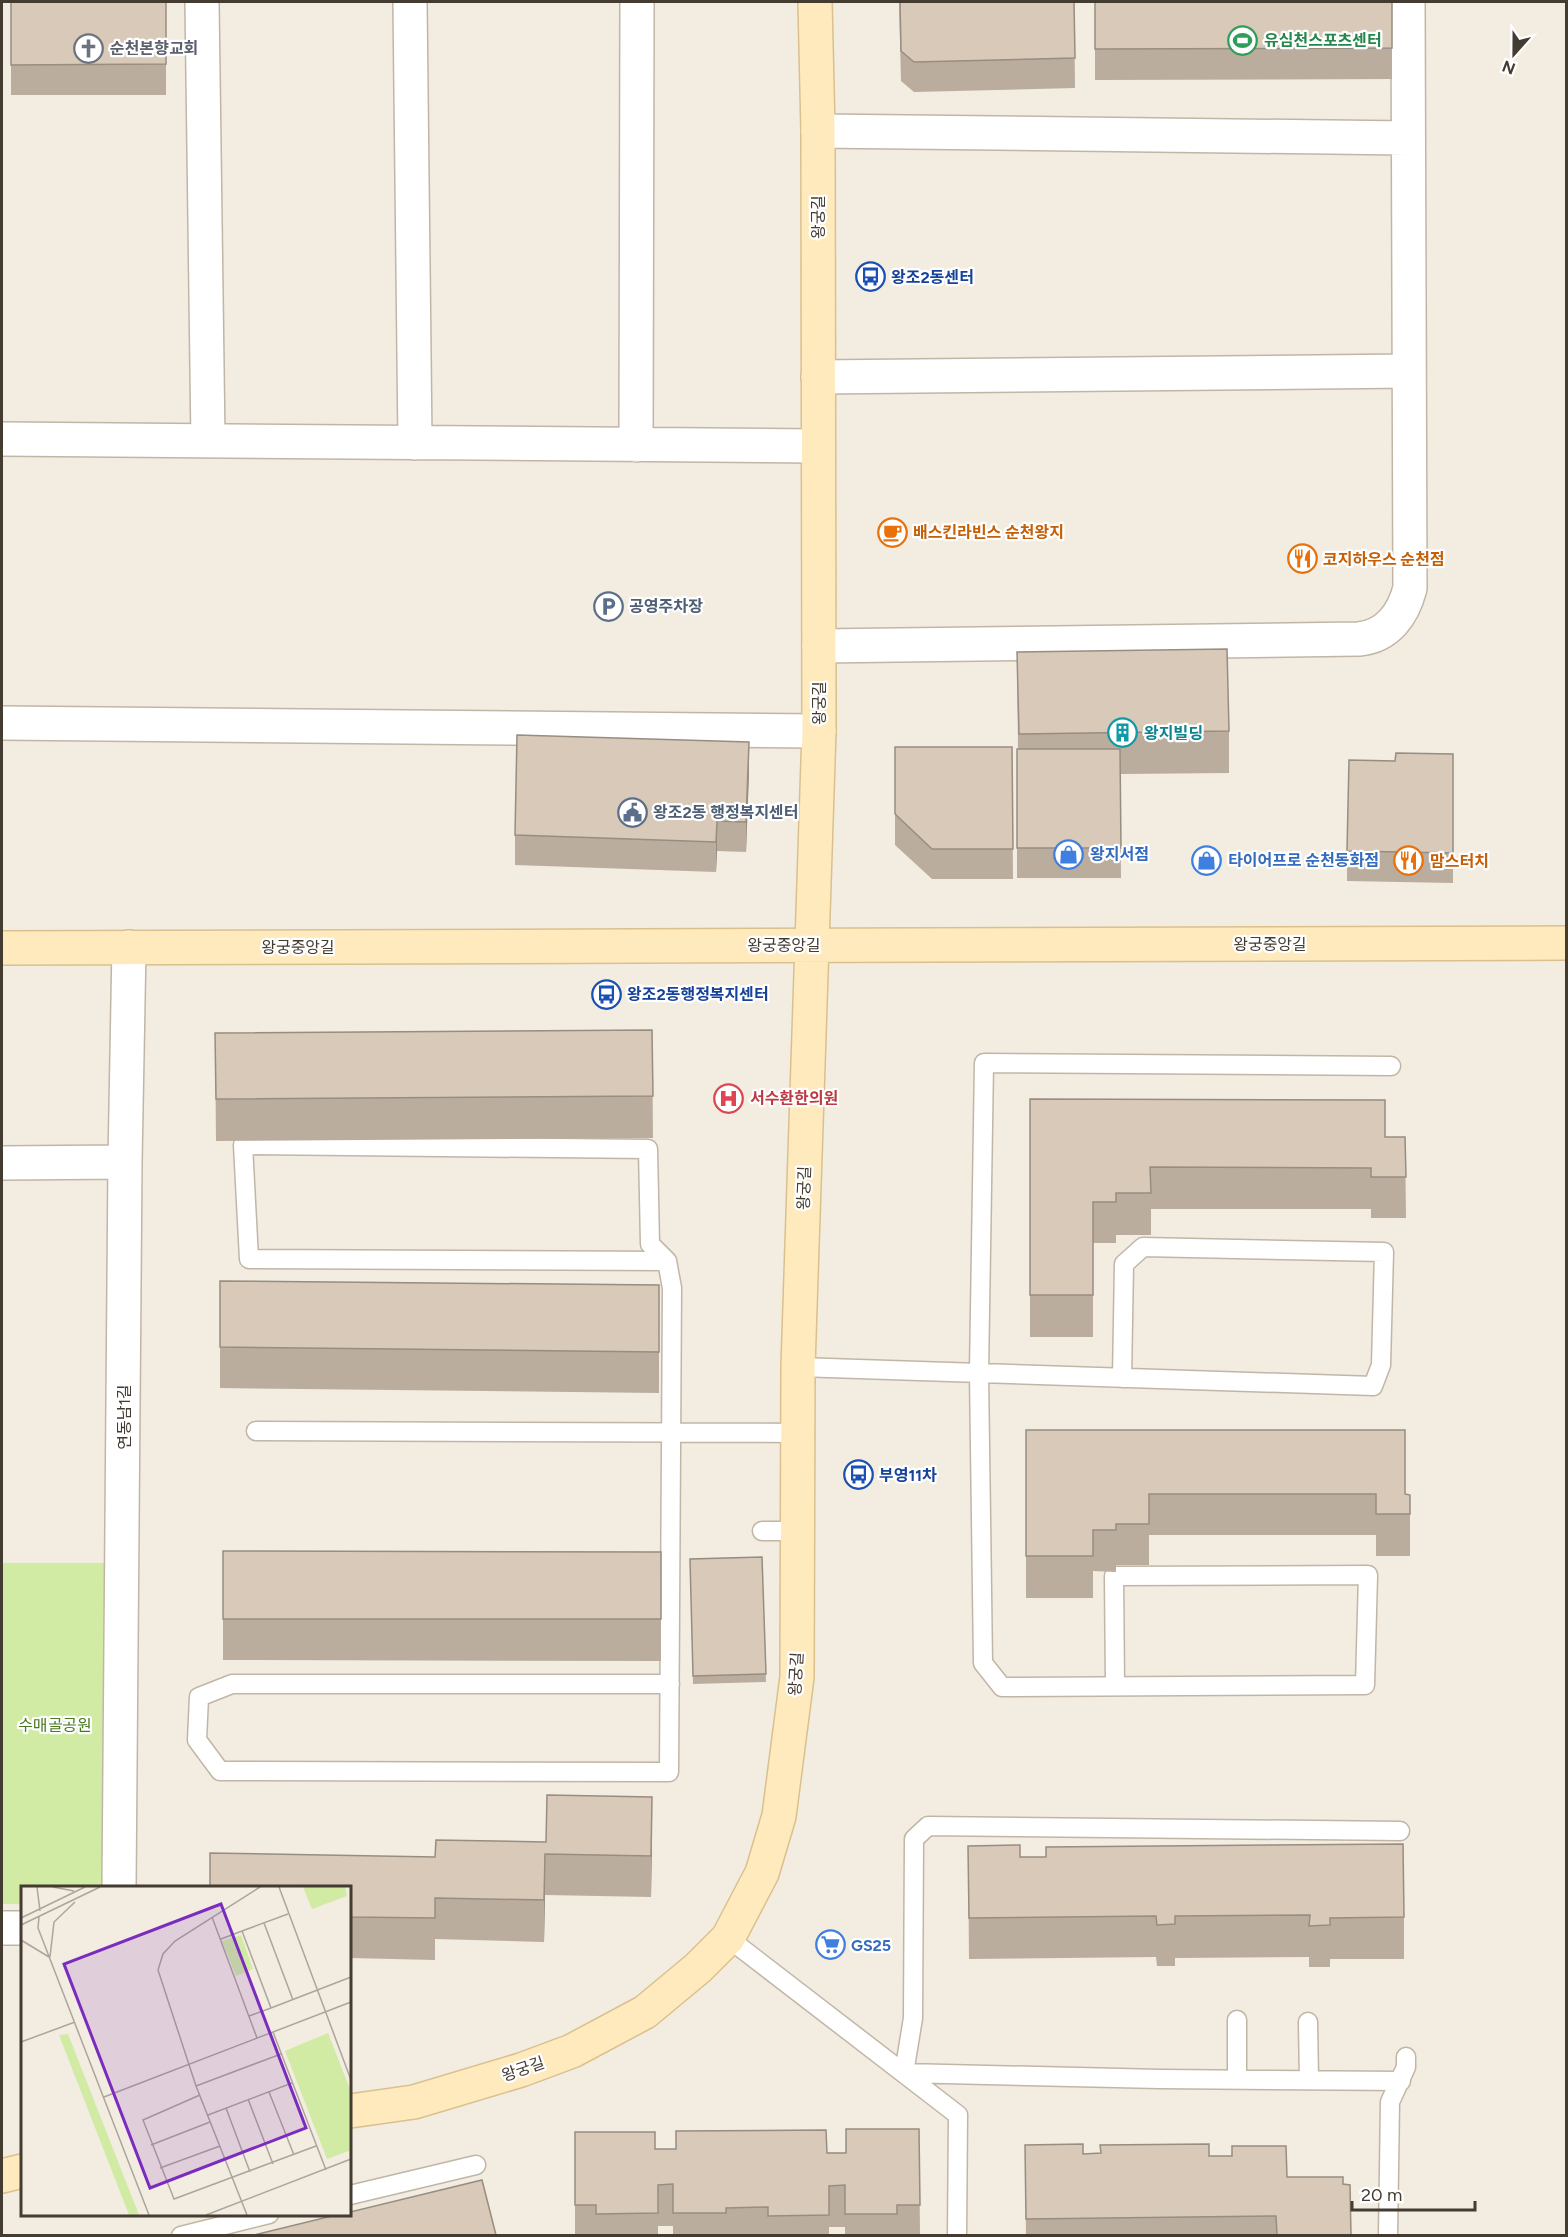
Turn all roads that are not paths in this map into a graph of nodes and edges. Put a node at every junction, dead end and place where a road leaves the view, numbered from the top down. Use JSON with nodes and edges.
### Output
{"nodes":[{"id":1,"x":202,"y":2,"type":"edge"},
{"id":2,"x":410,"y":2,"type":"edge"},
{"id":3,"x":637,"y":2,"type":"edge"},
{"id":4,"x":815,"y":2,"type":"edge"},
{"id":5,"x":1408,"y":2,"type":"edge"},
{"id":6,"x":818,"y":131,"type":"junction"},
{"id":7,"x":1408,"y":138,"type":"junction"},
{"id":8,"x":1409,"y":371,"type":"junction"},
{"id":9,"x":818,"y":377,"type":"junction"},
{"id":10,"x":2,"y":440,"type":"edge"},
{"id":11,"x":208,"y":441,"type":"junction"},
{"id":12,"x":415,"y":443,"type":"junction"},
{"id":13,"x":636,"y":445,"type":"junction"},
{"id":14,"x":817,"y":446,"type":"junction"},
{"id":15,"x":819,"y":646,"type":"junction"},
{"id":16,"x":2,"y":723,"type":"edge"},
{"id":17,"x":819,"y":730,"type":"junction"},
{"id":18,"x":1566,"y":943,"type":"edge"},
{"id":19,"x":812,"y":945,"type":"junction"},
{"id":20,"x":129,"y":947,"type":"junction"},
{"id":21,"x":2,"y":948,"type":"edge"},
{"id":22,"x":1391,"y":1066,"type":"dead end"},
{"id":23,"x":125,"y":1162,"type":"junction"},
{"id":24,"x":2,"y":1163,"type":"edge"},
{"id":25,"x":667,"y":1261,"type":"junction"},
{"id":26,"x":798,"y":1367,"type":"junction"},
{"id":27,"x":979,"y":1373,"type":"junction"},
{"id":28,"x":1122,"y":1378,"type":"junction"},
{"id":29,"x":256,"y":1431,"type":"dead end"},
{"id":30,"x":670,"y":1432,"type":"junction"},
{"id":31,"x":798,"y":1433,"type":"junction"},
{"id":32,"x":762,"y":1531,"type":"dead end"},
{"id":33,"x":798,"y":1531,"type":"junction"},
{"id":34,"x":670,"y":1684,"type":"junction"},
{"id":35,"x":1115,"y":1686,"type":"junction"},
{"id":36,"x":1400,"y":1831,"type":"dead end"},
{"id":37,"x":119,"y":1886,"type":"edge"},
{"id":38,"x":2,"y":1928,"type":"edge"},
{"id":39,"x":21,"y":1928,"type":"edge"},
{"id":40,"x":728,"y":1938,"type":"junction"},
{"id":41,"x":1237,"y":2020,"type":"dead end"},
{"id":42,"x":1308,"y":2022,"type":"dead end"},
{"id":43,"x":1406,"y":2057,"type":"dead end"},
{"id":44,"x":904,"y":2073,"type":"junction"},
{"id":45,"x":1237,"y":2079,"type":"junction"},
{"id":46,"x":1309,"y":2080,"type":"junction"},
{"id":47,"x":1401,"y":2080,"type":"junction"},
{"id":48,"x":351,"y":2111,"type":"edge"},
{"id":49,"x":476,"y":2165,"type":"dead end"},
{"id":50,"x":21,"y":2171,"type":"edge"},
{"id":51,"x":2,"y":2176,"type":"edge"},
{"id":52,"x":351,"y":2195,"type":"edge"},
{"id":53,"x":261,"y":2216,"type":"edge"},
{"id":54,"x":182,"y":2235,"type":"edge"},
{"id":55,"x":957,"y":2235,"type":"edge"},
{"id":56,"x":1388,"y":2235,"type":"edge"}],
"edges":[{"from":1,"to":11,"type":"street"},
{"from":2,"to":12,"type":"street"},
{"from":3,"to":13,"type":"street"},
{"from":4,"to":6,"type":"street","name":"왕궁길"},
{"from":5,"to":7,"type":"street"},
{"from":6,"to":7,"type":"street"},
{"from":6,"to":9,"type":"street","name":"왕궁길"},
{"from":7,"to":8,"type":"street"},
{"from":8,"to":9,"type":"street"},
{"from":8,"to":15,"type":"street"},
{"from":9,"to":14,"type":"street","name":"왕궁길"},
{"from":10,"to":11,"type":"street"},
{"from":11,"to":12,"type":"street"},
{"from":12,"to":13,"type":"street"},
{"from":13,"to":14,"type":"street"},
{"from":14,"to":15,"type":"street","name":"왕궁길"},
{"from":15,"to":17,"type":"street","name":"왕궁길"},
{"from":16,"to":17,"type":"street"},
{"from":17,"to":19,"type":"street","name":"왕궁길"},
{"from":18,"to":19,"type":"street","name":"왕궁중앙길"},
{"from":19,"to":20,"type":"street","name":"왕궁중앙길"},
{"from":19,"to":26,"type":"street","name":"왕궁길"},
{"from":20,"to":21,"type":"street","name":"왕궁중앙길"},
{"from":20,"to":23,"type":"street","name":"연동남1길"},
{"from":22,"to":27,"type":"lane"},
{"from":23,"to":24,"type":"street"},
{"from":23,"to":37,"type":"street","name":"연동남1길"},
{"from":25,"to":25,"type":"lane"},
{"from":25,"to":30,"type":"lane"},
{"from":26,"to":27,"type":"lane"},
{"from":26,"to":31,"type":"street","name":"왕궁길"},
{"from":27,"to":28,"type":"lane"},
{"from":27,"to":35,"type":"lane"},
{"from":28,"to":28,"type":"lane"},
{"from":29,"to":30,"type":"lane"},
{"from":30,"to":31,"type":"lane"},
{"from":30,"to":34,"type":"lane"},
{"from":31,"to":33,"type":"street","name":"왕궁길"},
{"from":32,"to":33,"type":"lane"},
{"from":33,"to":40,"type":"street","name":"왕궁길"},
{"from":34,"to":34,"type":"lane"},
{"from":35,"to":35,"type":"lane"},
{"from":36,"to":44,"type":"lane"},
{"from":38,"to":39,"type":"street"},
{"from":40,"to":44,"type":"lane"},
{"from":40,"to":48,"type":"street","name":"왕궁길"},
{"from":41,"to":45,"type":"lane"},
{"from":42,"to":46,"type":"lane"},
{"from":43,"to":47,"type":"lane"},
{"from":44,"to":45,"type":"lane"},
{"from":44,"to":55,"type":"lane"},
{"from":45,"to":46,"type":"lane"},
{"from":46,"to":47,"type":"lane"},
{"from":47,"to":56,"type":"lane"},
{"from":49,"to":52,"type":"lane"},
{"from":50,"to":51,"type":"street"},
{"from":53,"to":54,"type":"lane"}]}
